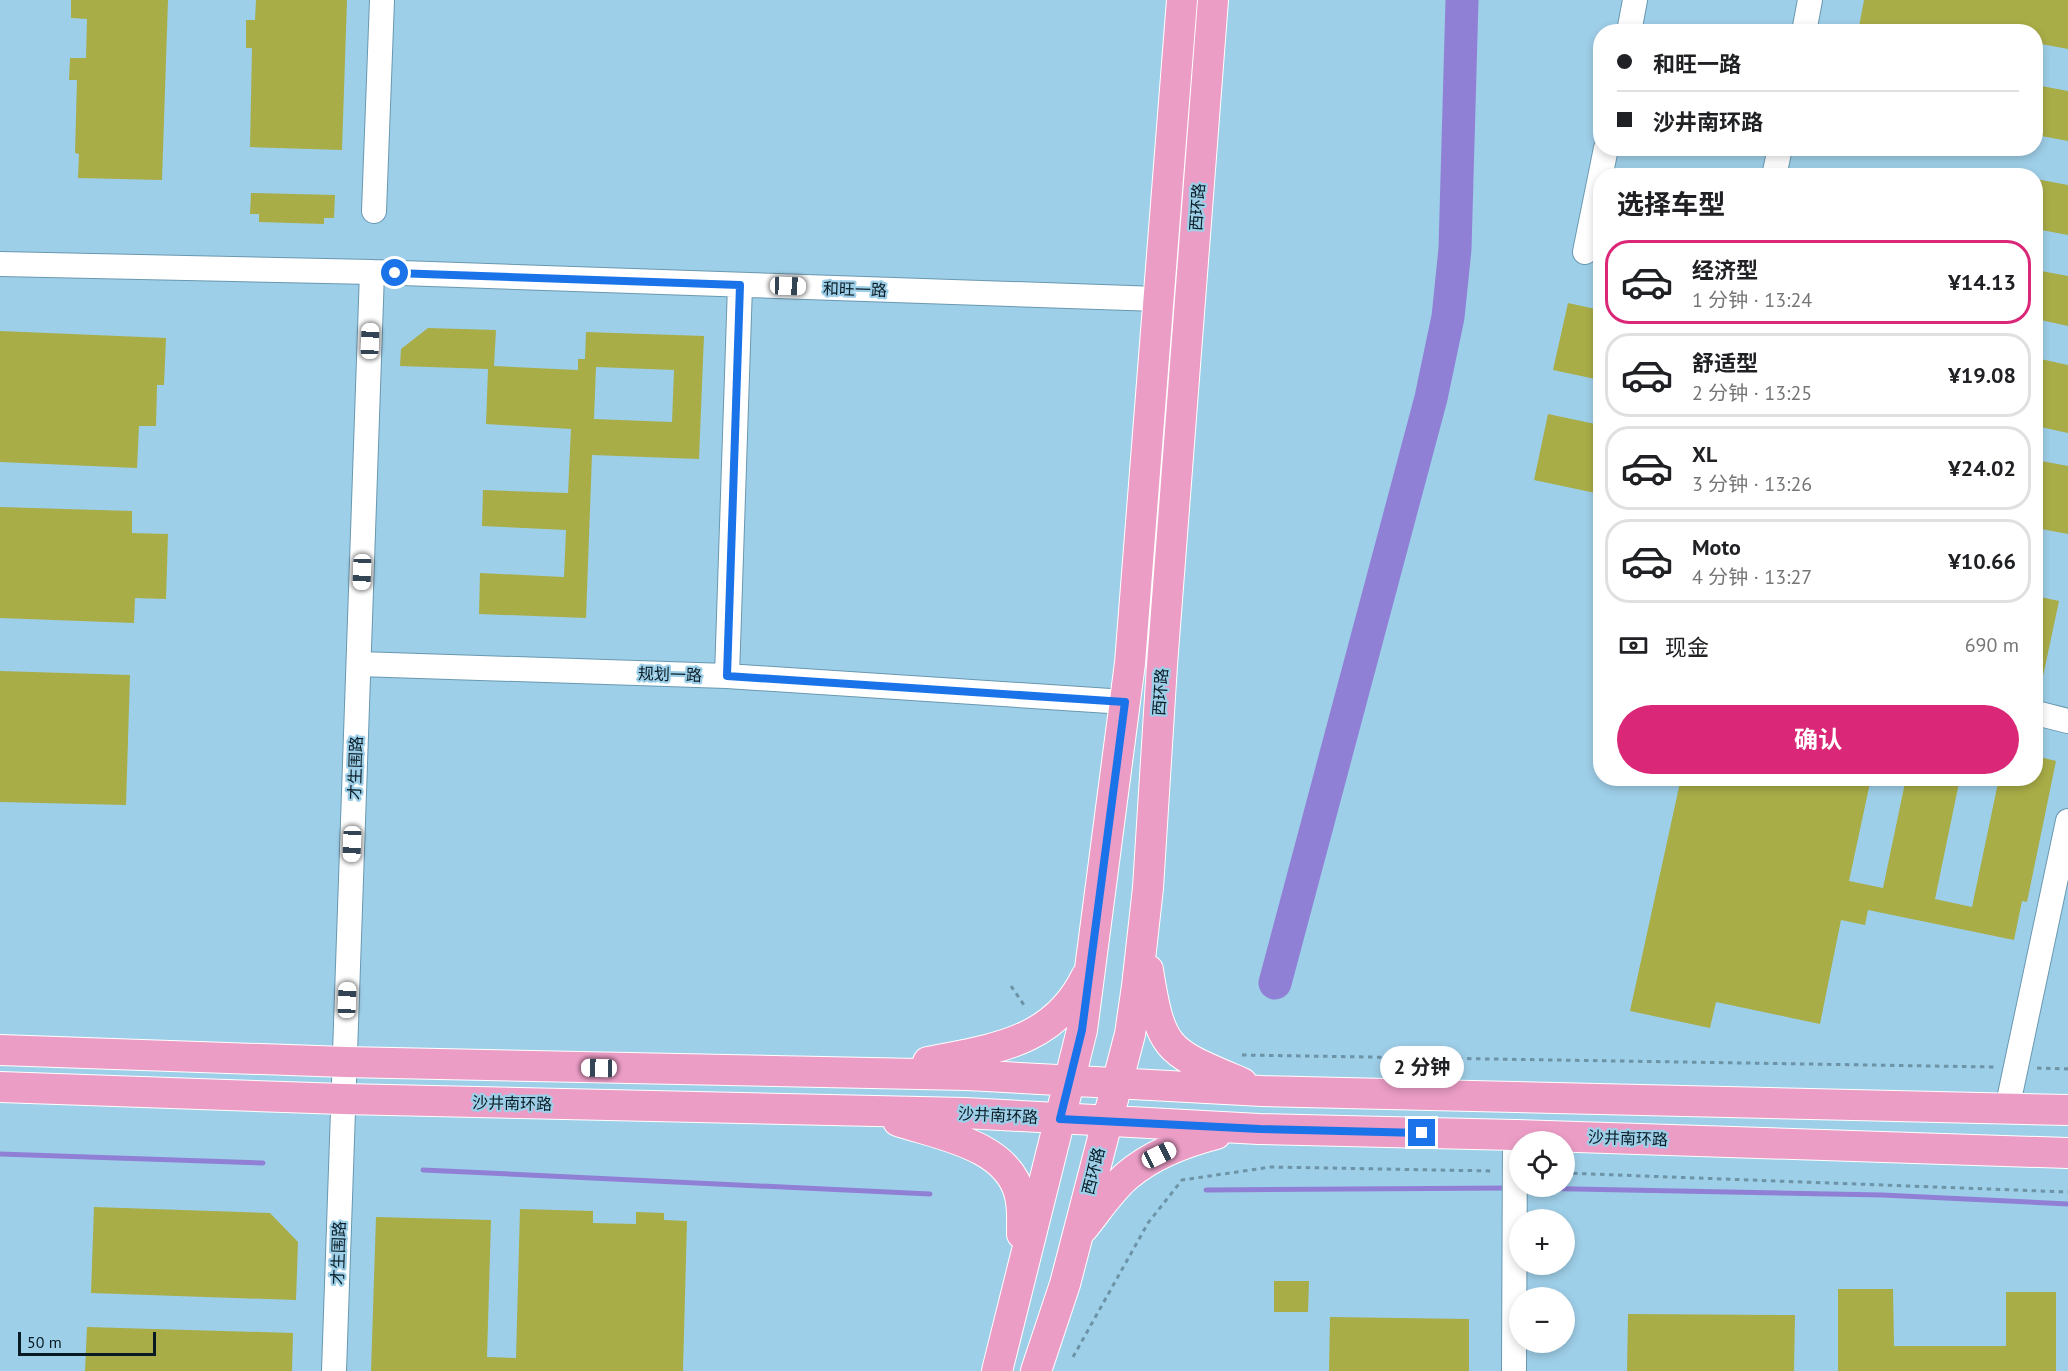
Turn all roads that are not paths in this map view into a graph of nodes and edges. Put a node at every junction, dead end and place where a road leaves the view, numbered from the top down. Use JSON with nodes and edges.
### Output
{"nodes":[{"id":1,"x":382,"y":0,"type":"edge"},
{"id":2,"x":1182,"y":0,"type":"edge"},
{"id":3,"x":1214,"y":0,"type":"edge"},
{"id":4,"x":1635,"y":0,"type":"edge"},
{"id":5,"x":1810,"y":0,"type":"edge"},
{"id":6,"x":1630,"y":24,"type":"edge"},
{"id":7,"x":1806,"y":24,"type":"edge"},
{"id":8,"x":374,"y":211,"type":"dead end"},
{"id":9,"x":1593,"y":212,"type":"edge"},
{"id":10,"x":1585,"y":252,"type":"dead end"},
{"id":11,"x":0,"y":264,"type":"edge"},
{"id":12,"x":372,"y":272,"type":"junction"},
{"id":13,"x":740,"y":285,"type":"junction"},
{"id":14,"x":1158,"y":299,"type":"junction"},
{"id":15,"x":358,"y":664,"type":"junction"},
{"id":16,"x":727,"y":676,"type":"junction"},
{"id":17,"x":1125,"y":702,"type":"junction"},
{"id":18,"x":2043,"y":715,"type":"edge"},
{"id":19,"x":2068,"y":721,"type":"edge"},
{"id":20,"x":2068,"y":821,"type":"edge"},
{"id":21,"x":1143,"y":937,"type":"junction"},
{"id":22,"x":1089,"y":971,"type":"junction"},
{"id":23,"x":0,"y":1050,"type":"edge"},
{"id":24,"x":345,"y":1062,"type":"junction"},
{"id":25,"x":876,"y":1073,"type":"junction"},
{"id":26,"x":1069,"y":1080,"type":"junction"},
{"id":27,"x":1116,"y":1083,"type":"junction"},
{"id":28,"x":0,"y":1087,"type":"edge"},
{"id":29,"x":1262,"y":1091,"type":"junction"},
{"id":30,"x":343,"y":1099,"type":"junction"},
{"id":31,"x":2007,"y":1109,"type":"junction"},
{"id":32,"x":2068,"y":1110,"type":"edge"},
{"id":33,"x":871,"y":1111,"type":"junction"},
{"id":34,"x":1060,"y":1119,"type":"junction"},
{"id":35,"x":1106,"y":1121,"type":"junction"},
{"id":36,"x":1260,"y":1129,"type":"junction"},
{"id":37,"x":1509,"y":1135,"type":"edge"},
{"id":38,"x":1575,"y":1137,"type":"edge"},
{"id":39,"x":2068,"y":1153,"type":"edge"},
{"id":40,"x":1515,"y":1197,"type":"edge"},
{"id":41,"x":1077,"y":1235,"type":"junction"},
{"id":42,"x":1022,"y":1273,"type":"junction"},
{"id":43,"x":334,"y":1371,"type":"edge"},
{"id":44,"x":997,"y":1371,"type":"edge"},
{"id":45,"x":1036,"y":1371,"type":"edge"},
{"id":46,"x":1514,"y":1371,"type":"edge"}],
"edges":[{"from":1,"to":8,"type":"street"},
{"from":2,"to":14,"type":"main road","name":"西环路"},
{"from":3,"to":21,"type":"main road","name":"西环路"},
{"from":4,"to":6,"type":"street"},
{"from":5,"to":7,"type":"street"},
{"from":9,"to":10,"type":"street"},
{"from":11,"to":12,"type":"street","name":"和旺一路"},
{"from":12,"to":13,"type":"street","name":"和旺一路"},
{"from":12,"to":15,"type":"street","name":"才生围路"},
{"from":13,"to":14,"type":"street","name":"和旺一路"},
{"from":13,"to":16,"type":"street"},
{"from":14,"to":17,"type":"main road","name":"西环路"},
{"from":15,"to":16,"type":"street","name":"规划一路"},
{"from":15,"to":24,"type":"street","name":"才生围路"},
{"from":16,"to":17,"type":"street","name":"规划一路"},
{"from":17,"to":22,"type":"main road","name":"西环路"},
{"from":18,"to":19,"type":"street"},
{"from":20,"to":31,"type":"street"},
{"from":21,"to":27,"type":"main road","name":"西环路"},
{"from":21,"to":29,"type":"main road"},
{"from":22,"to":25,"type":"main road"},
{"from":22,"to":26,"type":"main road","name":"西环路"},
{"from":23,"to":24,"type":"main road"},
{"from":24,"to":25,"type":"main road"},
{"from":24,"to":30,"type":"street","name":"才生围路"},
{"from":25,"to":26,"type":"main road"},
{"from":26,"to":27,"type":"main road"},
{"from":26,"to":34,"type":"main road","name":"西环路"},
{"from":27,"to":29,"type":"main road"},
{"from":27,"to":35,"type":"main road","name":"西环路"},
{"from":28,"to":30,"type":"main road","name":"沙井南环路"},
{"from":29,"to":31,"type":"main road"},
{"from":30,"to":33,"type":"main road","name":"沙井南环路"},
{"from":30,"to":43,"type":"street","name":"才生围路"},
{"from":31,"to":32,"type":"main road"},
{"from":33,"to":34,"type":"main road","name":"沙井南环路"},
{"from":33,"to":42,"type":"main road"},
{"from":34,"to":35,"type":"main road","name":"沙井南环路"},
{"from":34,"to":42,"type":"main road","name":"西环路"},
{"from":35,"to":36,"type":"main road","name":"沙井南环路"},
{"from":35,"to":41,"type":"main road","name":"西环路"},
{"from":36,"to":37,"type":"main road","name":"沙井南环路"},
{"from":36,"to":41,"type":"main road"},
{"from":38,"to":39,"type":"main road","name":"沙井南环路"},
{"from":40,"to":46,"type":"street"},
{"from":41,"to":45,"type":"main road","name":"西环路"},
{"from":42,"to":44,"type":"main road","name":"西环路"}]}
